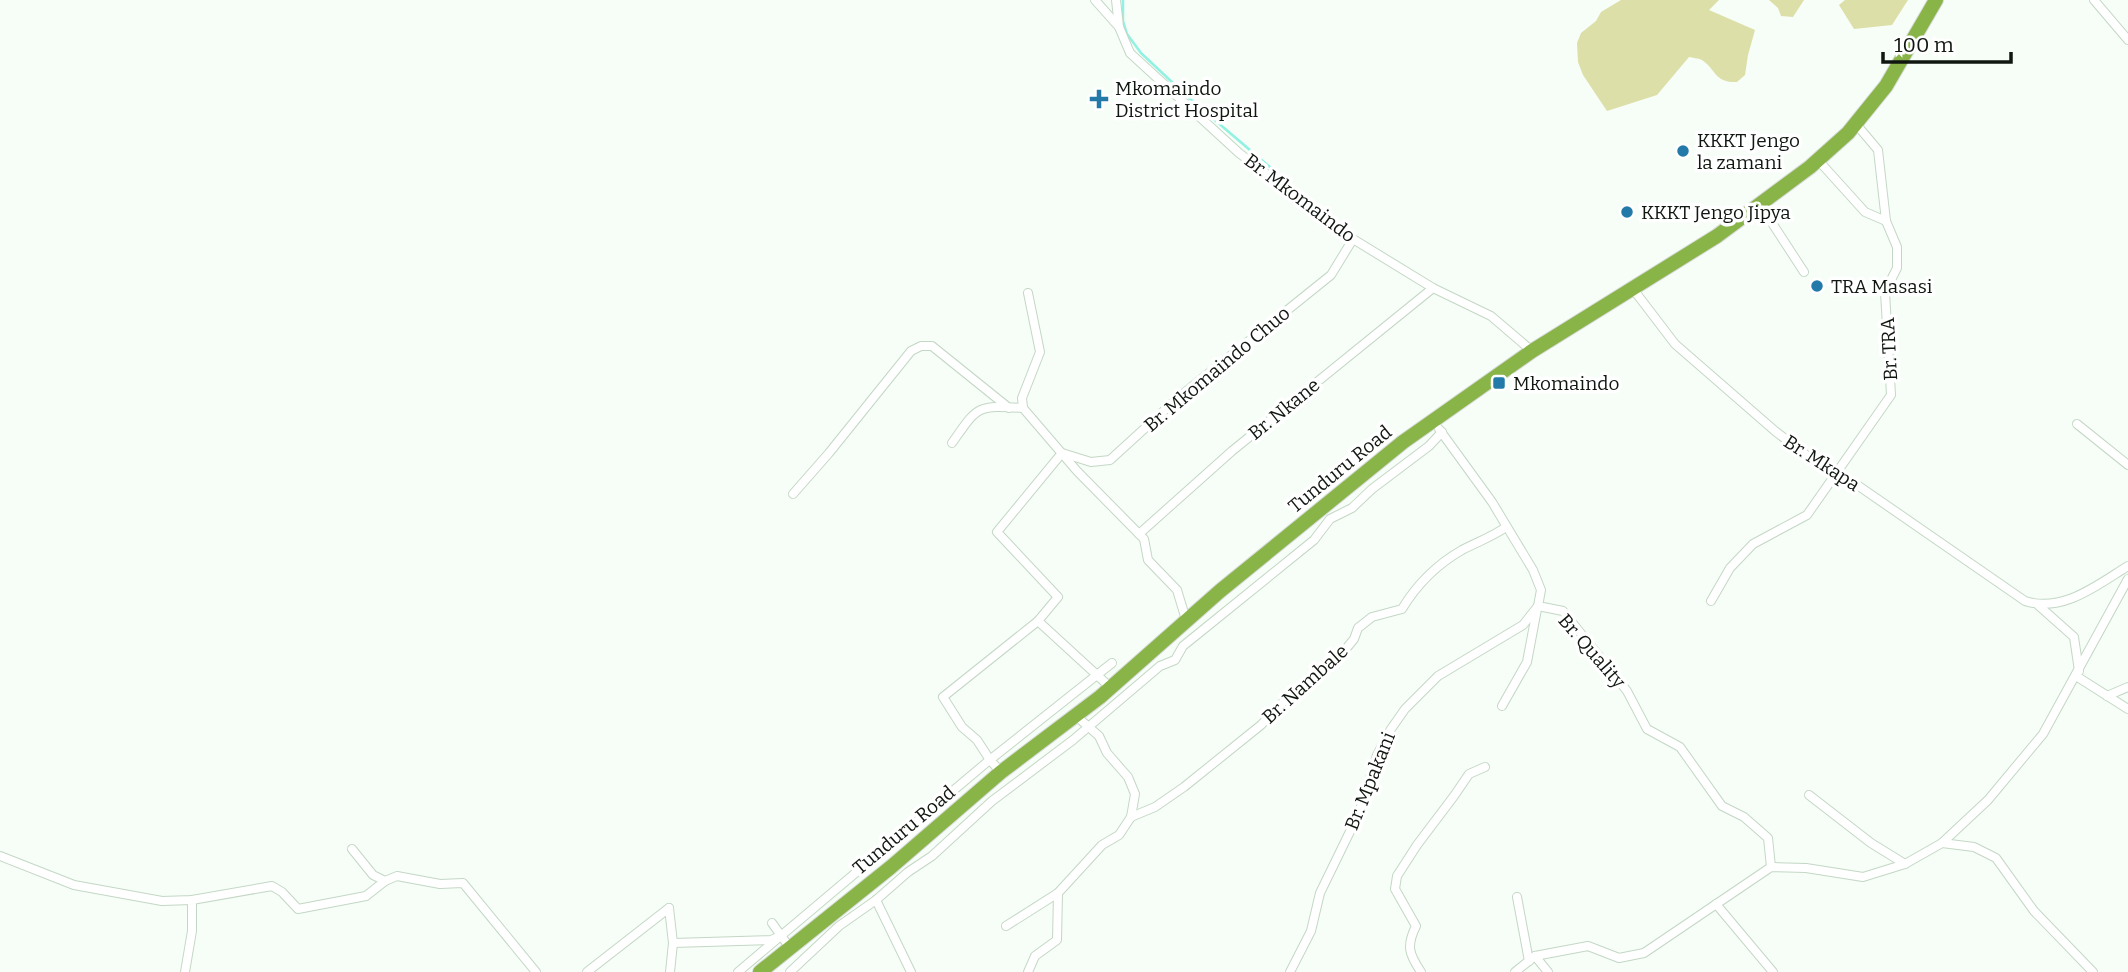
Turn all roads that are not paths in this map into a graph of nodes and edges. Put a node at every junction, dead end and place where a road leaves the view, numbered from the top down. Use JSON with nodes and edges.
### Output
{"nodes":[{"id":1,"x":1095,"y":0,"type":"edge"},
{"id":2,"x":1116,"y":0,"type":"edge"},
{"id":3,"x":1936,"y":0,"type":"edge"},
{"id":4,"x":2099,"y":2,"type":"edge"},
{"id":5,"x":1119,"y":27,"type":"junction"},
{"id":6,"x":2127,"y":39,"type":"edge"},
{"id":7,"x":1856,"y":124,"type":"junction"},
{"id":8,"x":1818,"y":160,"type":"junction"},
{"id":9,"x":1761,"y":206,"type":"junction"},
{"id":10,"x":1886,"y":221,"type":"junction"},
{"id":11,"x":1353,"y":239,"type":"junction"},
{"id":12,"x":1804,"y":272,"type":"dead end"},
{"id":13,"x":1433,"y":288,"type":"junction"},
{"id":14,"x":1633,"y":289,"type":"junction"},
{"id":15,"x":1028,"y":293,"type":"dead end"},
{"id":16,"x":1532,"y":351,"type":"junction"},
{"id":17,"x":1009,"y":408,"type":"junction"},
{"id":18,"x":1023,"y":408,"type":"junction"},
{"id":19,"x":2077,"y":424,"type":"dead end"},
{"id":20,"x":1438,"y":427,"type":"junction"},
{"id":21,"x":952,"y":443,"type":"dead end"},
{"id":22,"x":1062,"y":453,"type":"junction"},
{"id":23,"x":2128,"y":465,"type":"edge"},
{"id":24,"x":1837,"y":471,"type":"junction"},
{"id":25,"x":793,"y":494,"type":"dead end"},
{"id":26,"x":1506,"y":527,"type":"junction"},
{"id":27,"x":1139,"y":534,"type":"junction"},
{"id":28,"x":2128,"y":566,"type":"edge"},
{"id":29,"x":2128,"y":579,"type":"edge"},
{"id":30,"x":1711,"y":601,"type":"dead end"},
{"id":31,"x":2038,"y":605,"type":"junction"},
{"id":32,"x":1538,"y":606,"type":"junction"},
{"id":33,"x":1038,"y":621,"type":"junction"},
{"id":34,"x":1187,"y":622,"type":"junction"},
{"id":35,"x":1112,"y":663,"type":"dead end"},
{"id":36,"x":2078,"y":674,"type":"junction"},
{"id":37,"x":1097,"y":676,"type":"junction"},
{"id":38,"x":1110,"y":687,"type":"junction"},
{"id":39,"x":2128,"y":687,"type":"edge"},
{"id":40,"x":2106,"y":696,"type":"junction"},
{"id":41,"x":1502,"y":706,"type":"dead end"},
{"id":42,"x":2128,"y":709,"type":"edge"},
{"id":43,"x":1075,"y":715,"type":"junction"},
{"id":44,"x":1088,"y":727,"type":"junction"},
{"id":45,"x":990,"y":760,"type":"junction"},
{"id":46,"x":1485,"y":767,"type":"dead end"},
{"id":47,"x":1001,"y":772,"type":"junction"},
{"id":48,"x":1809,"y":794,"type":"dead end"},
{"id":49,"x":1131,"y":817,"type":"junction"},
{"id":50,"x":1942,"y":843,"type":"junction"},
{"id":51,"x":352,"y":849,"type":"dead end"},
{"id":52,"x":0,"y":856,"type":"edge"},
{"id":53,"x":1905,"y":864,"type":"junction"},
{"id":54,"x":1771,"y":867,"type":"junction"},
{"id":55,"x":385,"y":881,"type":"junction"},
{"id":56,"x":1058,"y":893,"type":"junction"},
{"id":57,"x":1517,"y":897,"type":"dead end"},
{"id":58,"x":192,"y":900,"type":"junction"},
{"id":59,"x":876,"y":900,"type":"junction"},
{"id":60,"x":1716,"y":904,"type":"junction"},
{"id":61,"x":772,"y":923,"type":"dead end"},
{"id":62,"x":1006,"y":926,"type":"dead end"},
{"id":63,"x":785,"y":942,"type":"junction"},
{"id":64,"x":673,"y":943,"type":"junction"},
{"id":65,"x":1532,"y":959,"type":"junction"},
{"id":66,"x":185,"y":972,"type":"edge"},
{"id":67,"x":536,"y":972,"type":"edge"},
{"id":68,"x":587,"y":972,"type":"edge"},
{"id":69,"x":670,"y":972,"type":"edge"},
{"id":70,"x":738,"y":972,"type":"edge"},
{"id":71,"x":760,"y":972,"type":"edge"},
{"id":72,"x":790,"y":972,"type":"edge"},
{"id":73,"x":911,"y":972,"type":"edge"},
{"id":74,"x":1028,"y":972,"type":"edge"},
{"id":75,"x":1290,"y":972,"type":"edge"},
{"id":76,"x":1421,"y":972,"type":"edge"},
{"id":77,"x":1516,"y":972,"type":"edge"},
{"id":78,"x":1548,"y":972,"type":"edge"},
{"id":79,"x":1773,"y":972,"type":"edge"},
{"id":80,"x":2093,"y":972,"type":"edge"}],
"edges":[{"from":1,"to":5,"type":"street"},
{"from":2,"to":5,"type":"street","name":"Br. Mkomaindo"},
{"from":3,"to":7,"type":"highway","name":"Tunduru Road"},
{"from":4,"to":6,"type":"street"},
{"from":5,"to":11,"type":"street","name":"Br. Mkomaindo"},
{"from":7,"to":8,"type":"highway","name":"Tunduru Road"},
{"from":7,"to":10,"type":"street","name":"Br. TRA"},
{"from":8,"to":9,"type":"highway","name":"Tunduru Road"},
{"from":8,"to":10,"type":"street"},
{"from":9,"to":12,"type":"street"},
{"from":9,"to":14,"type":"highway","name":"Tunduru Road"},
{"from":10,"to":24,"type":"street","name":"Br. TRA"},
{"from":11,"to":13,"type":"street","name":"Br. Mkomaindo"},
{"from":11,"to":22,"type":"street","name":"Br. Mkomaindo Chuo"},
{"from":13,"to":16,"type":"street","name":"Br. Mkomaindo"},
{"from":13,"to":27,"type":"street","name":"Br. Nkane"},
{"from":14,"to":16,"type":"highway","name":"Tunduru Road"},
{"from":14,"to":24,"type":"street","name":"Br. Mkapa"},
{"from":15,"to":18,"type":"street"},
{"from":16,"to":20,"type":"highway","name":"Tunduru Road"},
{"from":17,"to":18,"type":"street"},
{"from":17,"to":21,"type":"street"},
{"from":17,"to":25,"type":"street"},
{"from":18,"to":22,"type":"street"},
{"from":19,"to":23,"type":"street"},
{"from":20,"to":26,"type":"street","name":"Br. Quality"},
{"from":20,"to":34,"type":"highway","name":"Tunduru Road"},
{"from":20,"to":44,"type":"street"},
{"from":22,"to":27,"type":"street"},
{"from":22,"to":33,"type":"street"},
{"from":24,"to":30,"type":"street","name":"Br. TRA"},
{"from":24,"to":31,"type":"street","name":"Br. Mkapa"},
{"from":26,"to":32,"type":"street","name":"Br. Quality"},
{"from":26,"to":49,"type":"street","name":"Br. Nambale"},
{"from":27,"to":34,"type":"street"},
{"from":28,"to":31,"type":"street"},
{"from":29,"to":36,"type":"street"},
{"from":31,"to":36,"type":"street","name":"Br. Mkapa"},
{"from":32,"to":41,"type":"street"},
{"from":32,"to":54,"type":"street","name":"Br. Quality"},
{"from":32,"to":75,"type":"street","name":"Br. Mpakani"},
{"from":33,"to":37,"type":"street"},
{"from":33,"to":45,"type":"street"},
{"from":34,"to":38,"type":"highway","name":"Tunduru Road"},
{"from":35,"to":37,"type":"street"},
{"from":36,"to":40,"type":"street"},
{"from":36,"to":50,"type":"street"},
{"from":37,"to":38,"type":"street"},
{"from":37,"to":45,"type":"street"},
{"from":38,"to":43,"type":"highway","name":"Tunduru Road"},
{"from":39,"to":40,"type":"street"},
{"from":40,"to":42,"type":"street"},
{"from":43,"to":44,"type":"street"},
{"from":43,"to":47,"type":"highway","name":"Tunduru Road"},
{"from":44,"to":49,"type":"street"},
{"from":44,"to":59,"type":"street"},
{"from":45,"to":47,"type":"street"},
{"from":45,"to":63,"type":"street"},
{"from":46,"to":76,"type":"street"},
{"from":47,"to":63,"type":"highway","name":"Tunduru Road"},
{"from":48,"to":53,"type":"street"},
{"from":49,"to":56,"type":"street"},
{"from":50,"to":53,"type":"street"},
{"from":50,"to":80,"type":"street"},
{"from":51,"to":55,"type":"street"},
{"from":52,"to":58,"type":"street"},
{"from":53,"to":54,"type":"street"},
{"from":54,"to":60,"type":"street"},
{"from":55,"to":58,"type":"street"},
{"from":55,"to":67,"type":"street"},
{"from":56,"to":62,"type":"street"},
{"from":56,"to":74,"type":"street"},
{"from":57,"to":65,"type":"street"},
{"from":58,"to":66,"type":"street"},
{"from":59,"to":72,"type":"street"},
{"from":59,"to":73,"type":"street"},
{"from":60,"to":65,"type":"street"},
{"from":60,"to":79,"type":"street"},
{"from":61,"to":63,"type":"street"},
{"from":63,"to":64,"type":"street"},
{"from":63,"to":70,"type":"street"},
{"from":63,"to":71,"type":"highway","name":"Tunduru Road"},
{"from":64,"to":68,"type":"street"},
{"from":64,"to":69,"type":"street"},
{"from":65,"to":77,"type":"street"},
{"from":65,"to":78,"type":"street"}]}
